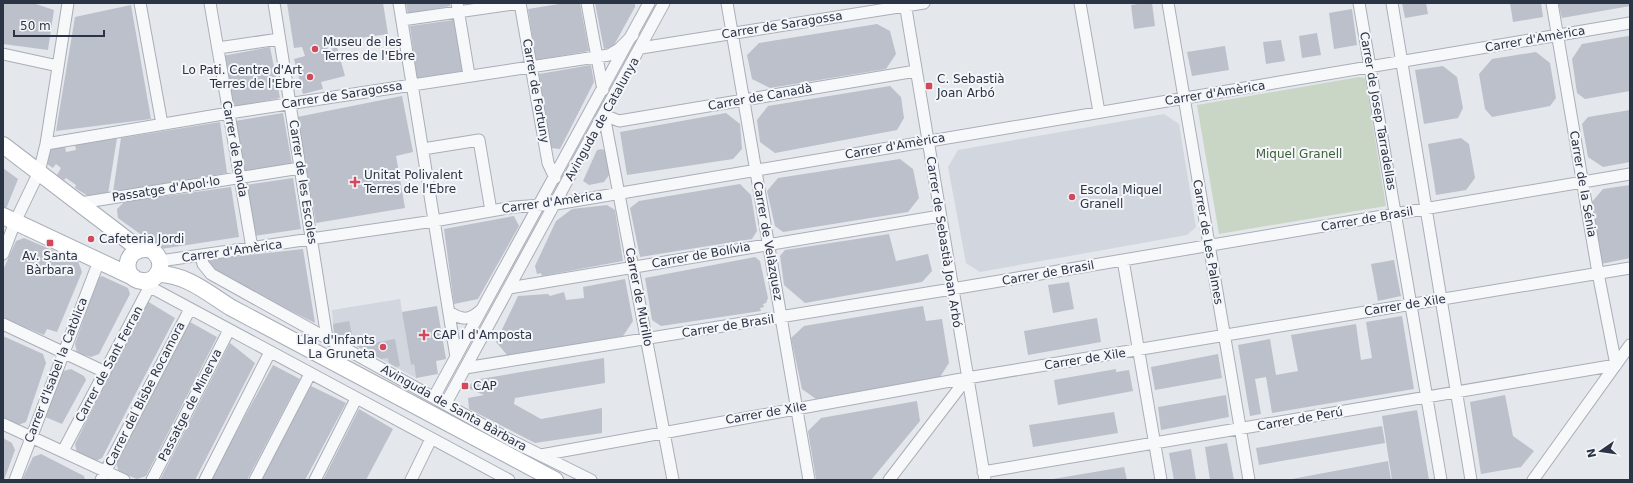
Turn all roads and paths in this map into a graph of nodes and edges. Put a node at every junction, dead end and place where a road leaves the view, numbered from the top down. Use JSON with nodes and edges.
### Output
{"nodes":[{"id":1,"x":68,"y":3,"type":"edge"},
{"id":2,"x":140,"y":3,"type":"edge"},
{"id":3,"x":210,"y":3,"type":"edge"},
{"id":4,"x":274,"y":3,"type":"edge"},
{"id":5,"x":399,"y":3,"type":"edge"},
{"id":6,"x":520,"y":3,"type":"edge"},
{"id":7,"x":587,"y":3,"type":"edge"},
{"id":8,"x":649,"y":3,"type":"edge"},
{"id":9,"x":664,"y":3,"type":"edge"},
{"id":10,"x":727,"y":3,"type":"edge"},
{"id":11,"x":924,"y":3,"type":"edge"},
{"id":12,"x":1080,"y":3,"type":"edge"},
{"id":13,"x":1168,"y":3,"type":"edge"},
{"id":14,"x":1360,"y":3,"type":"edge"},
{"id":15,"x":1392,"y":3,"type":"edge"},
{"id":16,"x":1552,"y":3,"type":"edge"},
{"id":17,"x":905,"y":5,"type":"edge"},
{"id":18,"x":458,"y":8,"type":"edge"},
{"id":19,"x":402,"y":20,"type":"junction"},
{"id":20,"x":1630,"y":23,"type":"edge"},
{"id":21,"x":732,"y":33,"type":"junction"},
{"id":22,"x":633,"y":35,"type":"junction"},
{"id":23,"x":1558,"y":36,"type":"junction"},
{"id":24,"x":279,"y":39,"type":"junction"},
{"id":25,"x":218,"y":48,"type":"junction"},
{"id":26,"x":641,"y":48,"type":"junction"},
{"id":27,"x":3,"y":54,"type":"edge"},
{"id":28,"x":597,"y":56,"type":"junction"},
{"id":29,"x":1401,"y":62,"type":"junction"},
{"id":30,"x":58,"y":66,"type":"junction"},
{"id":31,"x":531,"y":66,"type":"junction"},
{"id":32,"x":1370,"y":67,"type":"junction"},
{"id":33,"x":916,"y":71,"type":"junction"},
{"id":34,"x":469,"y":75,"type":"junction"},
{"id":35,"x":412,"y":84,"type":"junction"},
{"id":36,"x":603,"y":90,"type":"junction"},
{"id":37,"x":1184,"y":98,"type":"junction"},
{"id":38,"x":744,"y":100,"type":"junction"},
{"id":39,"x":290,"y":104,"type":"junction"},
{"id":40,"x":1099,"y":112,"type":"junction"},
{"id":41,"x":229,"y":113,"type":"junction"},
{"id":42,"x":604,"y":114,"type":"junction"},
{"id":43,"x":162,"y":124,"type":"junction"},
{"id":44,"x":928,"y":141,"type":"junction"},
{"id":45,"x":46,"y":144,"type":"junction"},
{"id":46,"x":3,"y":145,"type":"edge"},
{"id":47,"x":423,"y":149,"type":"junction"},
{"id":48,"x":300,"y":168,"type":"junction"},
{"id":49,"x":756,"y":170,"type":"junction"},
{"id":50,"x":40,"y":172,"type":"junction"},
{"id":51,"x":1630,"y":174,"type":"edge"},
{"id":52,"x":240,"y":178,"type":"junction"},
{"id":53,"x":555,"y":178,"type":"junction"},
{"id":54,"x":1583,"y":182,"type":"junction"},
{"id":55,"x":620,"y":193,"type":"junction"},
{"id":56,"x":80,"y":203,"type":"junction"},
{"id":57,"x":556,"y":204,"type":"junction"},
{"id":58,"x":540,"y":205,"type":"junction"},
{"id":59,"x":1426,"y":209,"type":"junction"},
{"id":60,"x":491,"y":211,"type":"junction"},
{"id":61,"x":1395,"y":214,"type":"junction"},
{"id":62,"x":940,"y":216,"type":"junction"},
{"id":63,"x":9,"y":219,"type":"edge"},
{"id":64,"x":434,"y":221,"type":"junction"},
{"id":65,"x":312,"y":239,"type":"junction"},
{"id":66,"x":769,"y":244,"type":"junction"},
{"id":67,"x":1209,"y":246,"type":"junction"},
{"id":68,"x":147,"y":248,"type":"junction"},
{"id":69,"x":252,"y":248,"type":"junction"},
{"id":70,"x":3,"y":254,"type":"edge"},
{"id":71,"x":201,"y":255,"type":"junction"},
{"id":72,"x":1123,"y":260,"type":"junction"},
{"id":73,"x":99,"y":261,"type":"junction"},
{"id":74,"x":633,"y":267,"type":"junction"},
{"id":75,"x":1630,"y":268,"type":"edge"},
{"id":76,"x":1598,"y":273,"type":"junction"},
{"id":77,"x":149,"y":276,"type":"junction"},
{"id":78,"x":509,"y":288,"type":"junction"},
{"id":79,"x":952,"y":289,"type":"junction"},
{"id":80,"x":1441,"y":299,"type":"junction"},
{"id":81,"x":1411,"y":304,"type":"junction"},
{"id":82,"x":190,"y":309,"type":"junction"},
{"id":83,"x":483,"y":309,"type":"junction"},
{"id":84,"x":448,"y":312,"type":"junction"},
{"id":85,"x":781,"y":317,"type":"junction"},
{"id":86,"x":3,"y":324,"type":"edge"},
{"id":87,"x":229,"y":330,"type":"junction"},
{"id":88,"x":1224,"y":335,"type":"junction"},
{"id":89,"x":327,"y":338,"type":"junction"},
{"id":90,"x":647,"y":340,"type":"junction"},
{"id":91,"x":1630,"y":345,"type":"edge"},
{"id":92,"x":1138,"y":350,"type":"junction"},
{"id":93,"x":63,"y":352,"type":"junction"},
{"id":94,"x":270,"y":352,"type":"junction"},
{"id":95,"x":456,"y":357,"type":"junction"},
{"id":96,"x":1616,"y":365,"type":"junction"},
{"id":97,"x":465,"y":368,"type":"junction"},
{"id":98,"x":105,"y":372,"type":"junction"},
{"id":99,"x":310,"y":374,"type":"junction"},
{"id":100,"x":967,"y":378,"type":"junction"},
{"id":101,"x":1457,"y":392,"type":"junction"},
{"id":102,"x":434,"y":397,"type":"junction"},
{"id":103,"x":1427,"y":397,"type":"junction"},
{"id":104,"x":356,"y":399,"type":"junction"},
{"id":105,"x":446,"y":403,"type":"junction"},
{"id":106,"x":796,"y":408,"type":"junction"},
{"id":107,"x":3,"y":424,"type":"edge"},
{"id":108,"x":1241,"y":429,"type":"junction"},
{"id":109,"x":664,"y":432,"type":"junction"},
{"id":110,"x":30,"y":436,"type":"junction"},
{"id":111,"x":431,"y":439,"type":"junction"},
{"id":112,"x":1154,"y":443,"type":"junction"},
{"id":113,"x":63,"y":451,"type":"junction"},
{"id":114,"x":541,"y":455,"type":"junction"},
{"id":115,"x":104,"y":476,"type":"edge"},
{"id":116,"x":984,"y":476,"type":"edge"},
{"id":117,"x":504,"y":479,"type":"edge"},
{"id":118,"x":15,"y":480,"type":"edge"},
{"id":119,"x":124,"y":480,"type":"edge"},
{"id":120,"x":152,"y":480,"type":"edge"},
{"id":121,"x":205,"y":480,"type":"edge"},
{"id":122,"x":255,"y":480,"type":"edge"},
{"id":123,"x":315,"y":480,"type":"edge"},
{"id":124,"x":411,"y":480,"type":"edge"},
{"id":125,"x":555,"y":480,"type":"edge"},
{"id":126,"x":591,"y":480,"type":"edge"},
{"id":127,"x":673,"y":480,"type":"edge"},
{"id":128,"x":809,"y":480,"type":"edge"},
{"id":129,"x":889,"y":480,"type":"edge"},
{"id":130,"x":1161,"y":480,"type":"edge"},
{"id":131,"x":1249,"y":480,"type":"edge"},
{"id":132,"x":1441,"y":480,"type":"edge"},
{"id":133,"x":1471,"y":480,"type":"edge"},
{"id":134,"x":1533,"y":480,"type":"edge"}],
"edges":[{"from":1,"to":30,"type":"street"},
{"from":2,"to":43,"type":"street"},
{"from":3,"to":25,"type":"street","name":"Carrer de Ronda"},
{"from":4,"to":24,"type":"street","name":"Carrer de les Escoles"},
{"from":5,"to":19,"type":"street"},
{"from":6,"to":18,"type":"street"},
{"from":6,"to":31,"type":"street","name":"Carrer de Fortuny"},
{"from":7,"to":28,"type":"street"},
{"from":8,"to":22,"type":"street"},
{"from":9,"to":26,"type":"street","name":"Avinguda de Catalunya"},
{"from":10,"to":21,"type":"street","name":"Carrer de Velàzquez"},
{"from":11,"to":17,"type":"street","name":"Carrer de Saragossa"},
{"from":12,"to":40,"type":"street"},
{"from":13,"to":37,"type":"street","name":"Carrer de Les Palmes"},
{"from":14,"to":32,"type":"street","name":"Carrer de Josep Tarradellas"},
{"from":15,"to":29,"type":"street"},
{"from":16,"to":23,"type":"street","name":"Carrer de la Sénia"},
{"from":17,"to":21,"type":"street","name":"Carrer de Saragossa"},
{"from":17,"to":33,"type":"street","name":"Carrer de Sebastià Joan Arbó"},
{"from":18,"to":19,"type":"street"},
{"from":18,"to":34,"type":"street"},
{"from":19,"to":35,"type":"street"},
{"from":20,"to":23,"type":"street","name":"Carrer d'Amèrica"},
{"from":21,"to":26,"type":"street","name":"Carrer de Saragossa"},
{"from":21,"to":38,"type":"street","name":"Carrer de Velàzquez"},
{"from":22,"to":28,"type":"street","name":"Carrer de Saragossa"},
{"from":22,"to":36,"type":"street"},
{"from":23,"to":29,"type":"street","name":"Carrer d'Amèrica"},
{"from":23,"to":54,"type":"street","name":"Carrer de la Sénia"},
{"from":24,"to":25,"type":"street"},
{"from":24,"to":39,"type":"street","name":"Carrer de les Escoles"},
{"from":25,"to":41,"type":"street","name":"Carrer de Ronda"},
{"from":26,"to":42,"type":"street","name":"Avinguda de Catalunya"},
{"from":27,"to":30,"type":"street"},
{"from":28,"to":31,"type":"street","name":"Carrer de Saragossa"},
{"from":28,"to":36,"type":"street"},
{"from":29,"to":32,"type":"street","name":"Carrer d'Amèrica"},
{"from":29,"to":59,"type":"street"},
{"from":30,"to":45,"type":"street"},
{"from":31,"to":34,"type":"street","name":"Carrer de Saragossa"},
{"from":31,"to":53,"type":"street","name":"Carrer de Fortuny"},
{"from":32,"to":37,"type":"street","name":"Carrer d'Amèrica"},
{"from":32,"to":61,"type":"street","name":"Carrer de Josep Tarradellas"},
{"from":33,"to":38,"type":"street","name":"Carrer de Canadà"},
{"from":33,"to":44,"type":"street","name":"Carrer de Sebastià Joan Arbó"},
{"from":34,"to":35,"type":"street","name":"Carrer de Saragossa"},
{"from":35,"to":39,"type":"street","name":"Carrer de Saragossa"},
{"from":35,"to":47,"type":"street"},
{"from":36,"to":53,"type":"street"},
{"from":37,"to":40,"type":"street","name":"Carrer d'Amèrica"},
{"from":37,"to":67,"type":"street","name":"Carrer de Les Palmes"},
{"from":38,"to":42,"type":"street","name":"Carrer de Canadà"},
{"from":38,"to":49,"type":"street","name":"Carrer de Velàzquez"},
{"from":39,"to":41,"type":"street","name":"Carrer de Saragossa"},
{"from":39,"to":48,"type":"street","name":"Carrer de les Escoles"},
{"from":40,"to":44,"type":"street","name":"Carrer d'Amèrica"},
{"from":41,"to":43,"type":"street","name":"Carrer de Saragossa"},
{"from":41,"to":52,"type":"street","name":"Carrer de Ronda"},
{"from":42,"to":55,"type":"street","name":"Carrer de Murillo"},
{"from":42,"to":57,"type":"street","name":"Avinguda de Catalunya"},
{"from":43,"to":45,"type":"street","name":"Carrer de Saragossa"},
{"from":44,"to":49,"type":"street","name":"Carrer d'Amèrica"},
{"from":44,"to":62,"type":"street","name":"Carrer de Sebastià Joan Arbó"},
{"from":45,"to":50,"type":"street"},
{"from":46,"to":50,"type":"street"},
{"from":47,"to":60,"type":"street"},
{"from":47,"to":64,"type":"street"},
{"from":48,"to":52,"type":"street","name":"Passatge d'Apol·lo"},
{"from":48,"to":65,"type":"street","name":"Carrer de les Escoles"},
{"from":49,"to":55,"type":"street","name":"Carrer d'Amèrica"},
{"from":49,"to":66,"type":"street","name":"Carrer de Velàzquez"},
{"from":50,"to":56,"type":"street"},
{"from":50,"to":63,"type":"street"},
{"from":51,"to":54,"type":"street","name":"Carrer de Brasil"},
{"from":52,"to":56,"type":"street","name":"Passatge d'Apol·lo"},
{"from":52,"to":69,"type":"street","name":"Carrer de Ronda"},
{"from":53,"to":58,"type":"street"},
{"from":54,"to":59,"type":"street","name":"Carrer de Brasil"},
{"from":54,"to":76,"type":"street","name":"Carrer de la Sénia"},
{"from":55,"to":57,"type":"street","name":"Carrer d'Amèrica"},
{"from":55,"to":74,"type":"street","name":"Carrer de Murillo"},
{"from":56,"to":68,"type":"street"},
{"from":57,"to":58,"type":"street","name":"Carrer d'Amèrica"},
{"from":57,"to":78,"type":"street","name":"Avinguda de Catalunya"},
{"from":58,"to":60,"type":"street","name":"Carrer d'Amèrica"},
{"from":58,"to":83,"type":"street"},
{"from":59,"to":61,"type":"street","name":"Carrer de Brasil"},
{"from":59,"to":80,"type":"street"},
{"from":60,"to":64,"type":"street","name":"Carrer d'Amèrica"},
{"from":61,"to":67,"type":"street","name":"Carrer de Brasil"},
{"from":61,"to":81,"type":"street","name":"Carrer de Josep Tarradellas"},
{"from":62,"to":66,"type":"street","name":"Carrer de Bolívia"},
{"from":62,"to":79,"type":"street","name":"Carrer de Sebastià Joan Arbó"},
{"from":63,"to":70,"type":"street"},
{"from":63,"to":73,"type":"street","name":"Avinguda de Santa Bàrbara"},
{"from":64,"to":65,"type":"street","name":"Carrer d'Amèrica"},
{"from":64,"to":84,"type":"street"},
{"from":65,"to":69,"type":"street","name":"Carrer d'Amèrica"},
{"from":65,"to":89,"type":"street","name":"Carrer de les Escoles"},
{"from":66,"to":74,"type":"street","name":"Carrer de Bolívia"},
{"from":66,"to":85,"type":"street","name":"Carrer de Velàzquez"},
{"from":67,"to":72,"type":"street","name":"Carrer de Brasil"},
{"from":67,"to":88,"type":"street","name":"Carrer de Les Palmes"},
{"from":68,"to":77,"type":"street"},
{"from":68,"to":77,"type":"street"},
{"from":69,"to":71,"type":"street","name":"Carrer d'Amèrica"},
{"from":71,"to":77,"type":"street","name":"Carrer d'Amèrica"},
{"from":71,"to":89,"type":"street","name":"Avinguda de Santa Bàrbara"},
{"from":72,"to":79,"type":"street","name":"Carrer de Brasil"},
{"from":72,"to":92,"type":"street"},
{"from":73,"to":77,"type":"street","name":"Avinguda de Santa Bàrbara"},
{"from":73,"to":93,"type":"street","name":"Carrer d'Isabel la Catòlica"},
{"from":74,"to":78,"type":"street","name":"Carrer de Bolívia"},
{"from":74,"to":90,"type":"street","name":"Carrer de Murillo"},
{"from":75,"to":76,"type":"street","name":"Carrer de Xile"},
{"from":76,"to":80,"type":"street","name":"Carrer de Xile"},
{"from":76,"to":96,"type":"street","name":"Carrer de la Sénia"},
{"from":77,"to":82,"type":"street"},
{"from":77,"to":98,"type":"street","name":"Carrer de Sant Ferran"},
{"from":77,"to":125,"type":"street","name":"Avinguda de Santa Bàrbara"},
{"from":78,"to":97,"type":"street","name":"Avinguda de Catalunya"},
{"from":79,"to":85,"type":"street","name":"Carrer de Brasil"},
{"from":79,"to":100,"type":"street","name":"Carrer de Sebastià Joan Arbó"},
{"from":80,"to":81,"type":"street","name":"Carrer de Xile"},
{"from":80,"to":101,"type":"street"},
{"from":81,"to":88,"type":"street","name":"Carrer de Xile"},
{"from":81,"to":103,"type":"street","name":"Carrer de Josep Tarradellas"},
{"from":82,"to":87,"type":"street"},
{"from":82,"to":115,"type":"street","name":"Carrer del Bisbe Rocamora"},
{"from":83,"to":84,"type":"street"},
{"from":83,"to":95,"type":"street"},
{"from":84,"to":95,"type":"street"},
{"from":85,"to":90,"type":"street","name":"Carrer de Brasil"},
{"from":85,"to":106,"type":"street","name":"Carrer de Velàzquez"},
{"from":86,"to":93,"type":"street"},
{"from":87,"to":94,"type":"street"},
{"from":87,"to":120,"type":"street","name":"Passatge de Minerva"},
{"from":88,"to":92,"type":"street","name":"Carrer de Xile"},
{"from":88,"to":108,"type":"street","name":"Carrer de Les Palmes"},
{"from":89,"to":102,"type":"street","name":"Avinguda de Santa Bàrbara"},
{"from":90,"to":97,"type":"street","name":"Carrer de Brasil"},
{"from":90,"to":109,"type":"street","name":"Carrer de Murillo"},
{"from":91,"to":96,"type":"street"},
{"from":92,"to":100,"type":"street","name":"Carrer de Xile"},
{"from":92,"to":112,"type":"street"},
{"from":93,"to":98,"type":"street"},
{"from":93,"to":110,"type":"street","name":"Carrer d'Isabel la Catòlica"},
{"from":94,"to":99,"type":"street"},
{"from":94,"to":121,"type":"street"},
{"from":95,"to":102,"type":"street"},
{"from":96,"to":101,"type":"street","name":"Carrer de Perú"},
{"from":96,"to":134,"type":"street"},
{"from":97,"to":105,"type":"street","name":"Avinguda de Catalunya"},
{"from":98,"to":113,"type":"street","name":"Carrer de Sant Ferran"},
{"from":99,"to":104,"type":"street"},
{"from":99,"to":122,"type":"street"},
{"from":100,"to":106,"type":"street","name":"Carrer de Xile"},
{"from":100,"to":116,"type":"street","name":"Carrer de Sebastià Joan Arbó"},
{"from":100,"to":129,"type":"street"},
{"from":101,"to":103,"type":"street","name":"Carrer de Perú"},
{"from":101,"to":133,"type":"street"},
{"from":102,"to":105,"type":"street","name":"Avinguda de Santa Bàrbara"},
{"from":103,"to":108,"type":"street","name":"Carrer de Perú"},
{"from":103,"to":132,"type":"street","name":"Carrer de Josep Tarradellas"},
{"from":104,"to":111,"type":"street"},
{"from":104,"to":123,"type":"street"},
{"from":105,"to":114,"type":"street","name":"Avinguda de Santa Bàrbara"},
{"from":106,"to":109,"type":"street","name":"Carrer de Xile"},
{"from":106,"to":128,"type":"street","name":"Carrer de Velàzquez"},
{"from":107,"to":110,"type":"street"},
{"from":108,"to":112,"type":"street","name":"Carrer de Perú"},
{"from":108,"to":131,"type":"street","name":"Carrer de Les Palmes"},
{"from":109,"to":114,"type":"street","name":"Carrer de Xile"},
{"from":109,"to":127,"type":"street","name":"Carrer de Murillo"},
{"from":110,"to":113,"type":"street"},
{"from":110,"to":118,"type":"street","name":"Carrer d'Isabel la Catòlica"},
{"from":111,"to":117,"type":"street"},
{"from":111,"to":124,"type":"street"},
{"from":112,"to":116,"type":"street","name":"Carrer de Perú"},
{"from":112,"to":130,"type":"street"},
{"from":113,"to":115,"type":"street"},
{"from":114,"to":126,"type":"street","name":"Avinguda de Santa Bàrbara"},
{"from":115,"to":119,"type":"street"}]}
